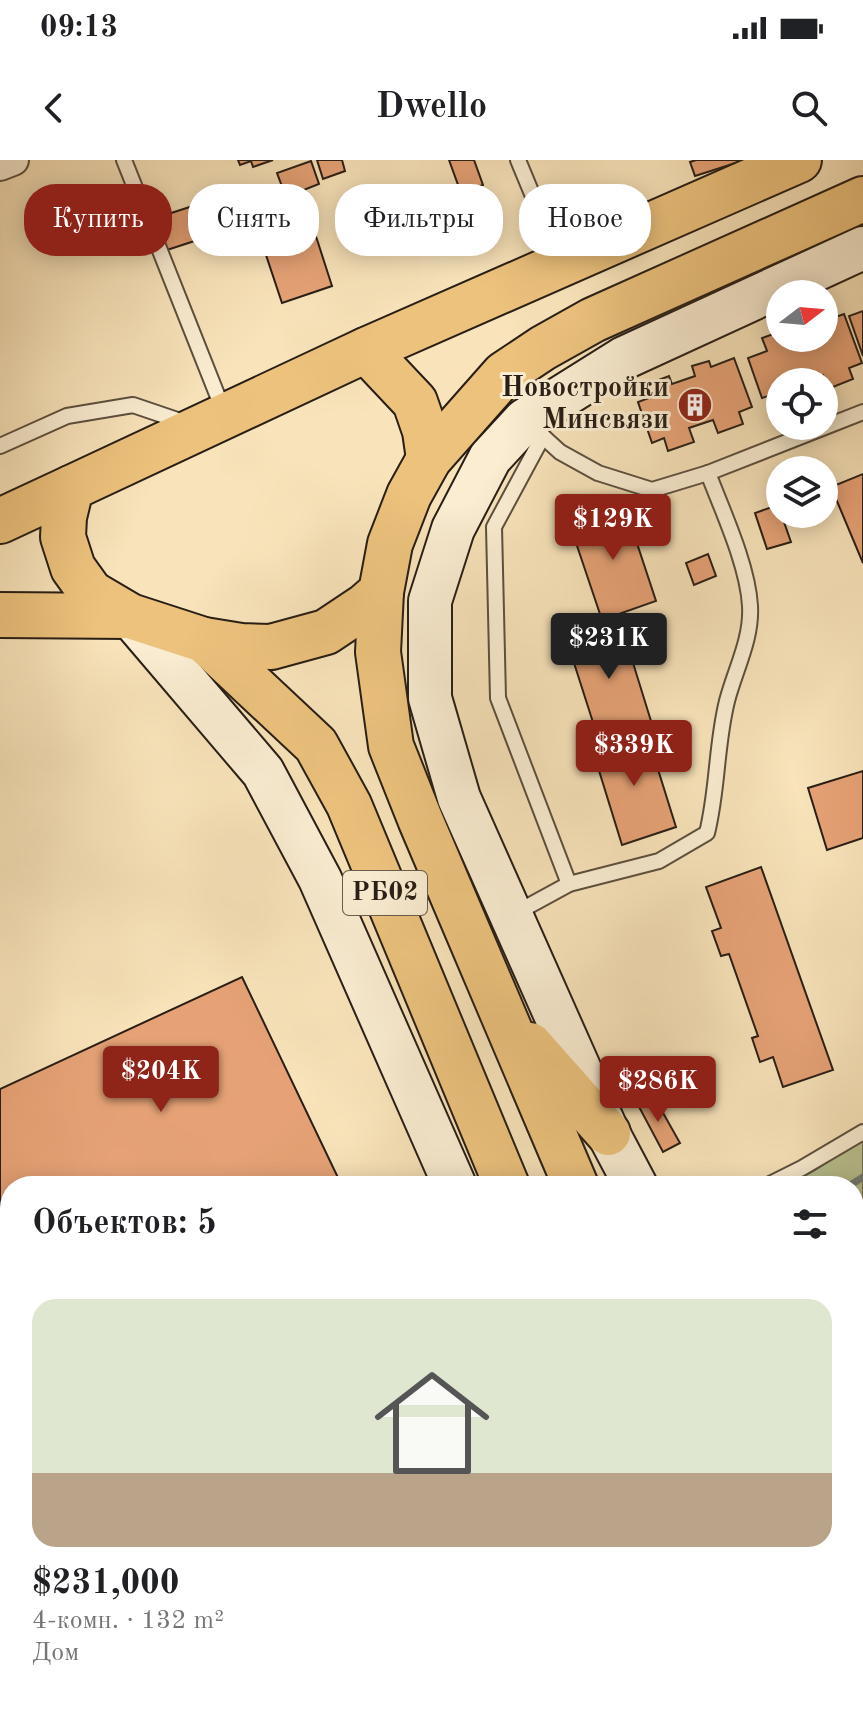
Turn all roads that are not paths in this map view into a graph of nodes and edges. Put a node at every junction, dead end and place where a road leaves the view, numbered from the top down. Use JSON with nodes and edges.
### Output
{"nodes":[{"id":1,"x":13,"y":160,"type":"edge"},
{"id":2,"x":124,"y":160,"type":"edge"},
{"id":3,"x":518,"y":160,"type":"edge"},
{"id":4,"x":799,"y":160,"type":"edge"},
{"id":5,"x":0,"y":165,"type":"edge"},
{"id":6,"x":863,"y":199,"type":"edge"},
{"id":7,"x":863,"y":248,"type":"edge"},
{"id":8,"x":561,"y":266,"type":"junction"},
{"id":9,"x":366,"y":350,"type":"junction"},
{"id":10,"x":863,"y":412,"type":"edge"},
{"id":11,"x":212,"y":422,"type":"junction"},
{"id":12,"x":534,"y":428,"type":"junction"},
{"id":13,"x":0,"y":446,"type":"edge"},
{"id":14,"x":429,"y":459,"type":"junction"},
{"id":15,"x":708,"y":473,"type":"junction"},
{"id":16,"x":71,"y":488,"type":"junction"},
{"id":17,"x":0,"y":521,"type":"edge"},
{"id":18,"x":381,"y":592,"type":"junction"},
{"id":19,"x":0,"y":615,"type":"edge"},
{"id":20,"x":130,"y":616,"type":"junction"},
{"id":21,"x":204,"y":640,"type":"junction"},
{"id":22,"x":569,"y":884,"type":"junction"},
{"id":23,"x":510,"y":916,"type":"junction"},
{"id":24,"x":504,"y":1016,"type":"junction"},
{"id":25,"x":863,"y":1132,"type":"edge"},
{"id":26,"x":608,"y":1133,"type":"junction"},
{"id":27,"x":451,"y":1176,"type":"edge"},
{"id":28,"x":503,"y":1176,"type":"edge"},
{"id":29,"x":572,"y":1176,"type":"edge"},
{"id":30,"x":631,"y":1176,"type":"edge"},
{"id":31,"x":786,"y":1176,"type":"edge"}],
"edges":[{"from":1,"to":5,"type":"street"},
{"from":2,"to":11,"type":"lane"},
{"from":3,"to":8,"type":"lane"},
{"from":4,"to":8,"type":"main road"},
{"from":6,"to":14,"type":"main road"},
{"from":7,"to":12,"type":"street"},
{"from":8,"to":9,"type":"main road"},
{"from":9,"to":11,"type":"main road"},
{"from":9,"to":14,"type":"main road"},
{"from":10,"to":15,"type":"lane"},
{"from":11,"to":13,"type":"lane"},
{"from":11,"to":16,"type":"main road"},
{"from":12,"to":15,"type":"lane"},
{"from":12,"to":22,"type":"lane"},
{"from":12,"to":23,"type":"street"},
{"from":14,"to":18,"type":"main road"},
{"from":15,"to":22,"type":"lane"},
{"from":16,"to":17,"type":"main road"},
{"from":16,"to":20,"type":"main road"},
{"from":18,"to":21,"type":"main road"},
{"from":18,"to":24,"type":"main road","number":"РБ02"},
{"from":19,"to":20,"type":"main road"},
{"from":20,"to":21,"type":"main road"},
{"from":20,"to":27,"type":"street"},
{"from":21,"to":28,"type":"main road","number":"РБ02"},
{"from":22,"to":23,"type":"lane"},
{"from":23,"to":26,"type":"street"},
{"from":24,"to":26,"type":"main road"},
{"from":24,"to":29,"type":"main road","number":"РБ02"},
{"from":25,"to":31,"type":"lane"},
{"from":26,"to":30,"type":"street"}]}
